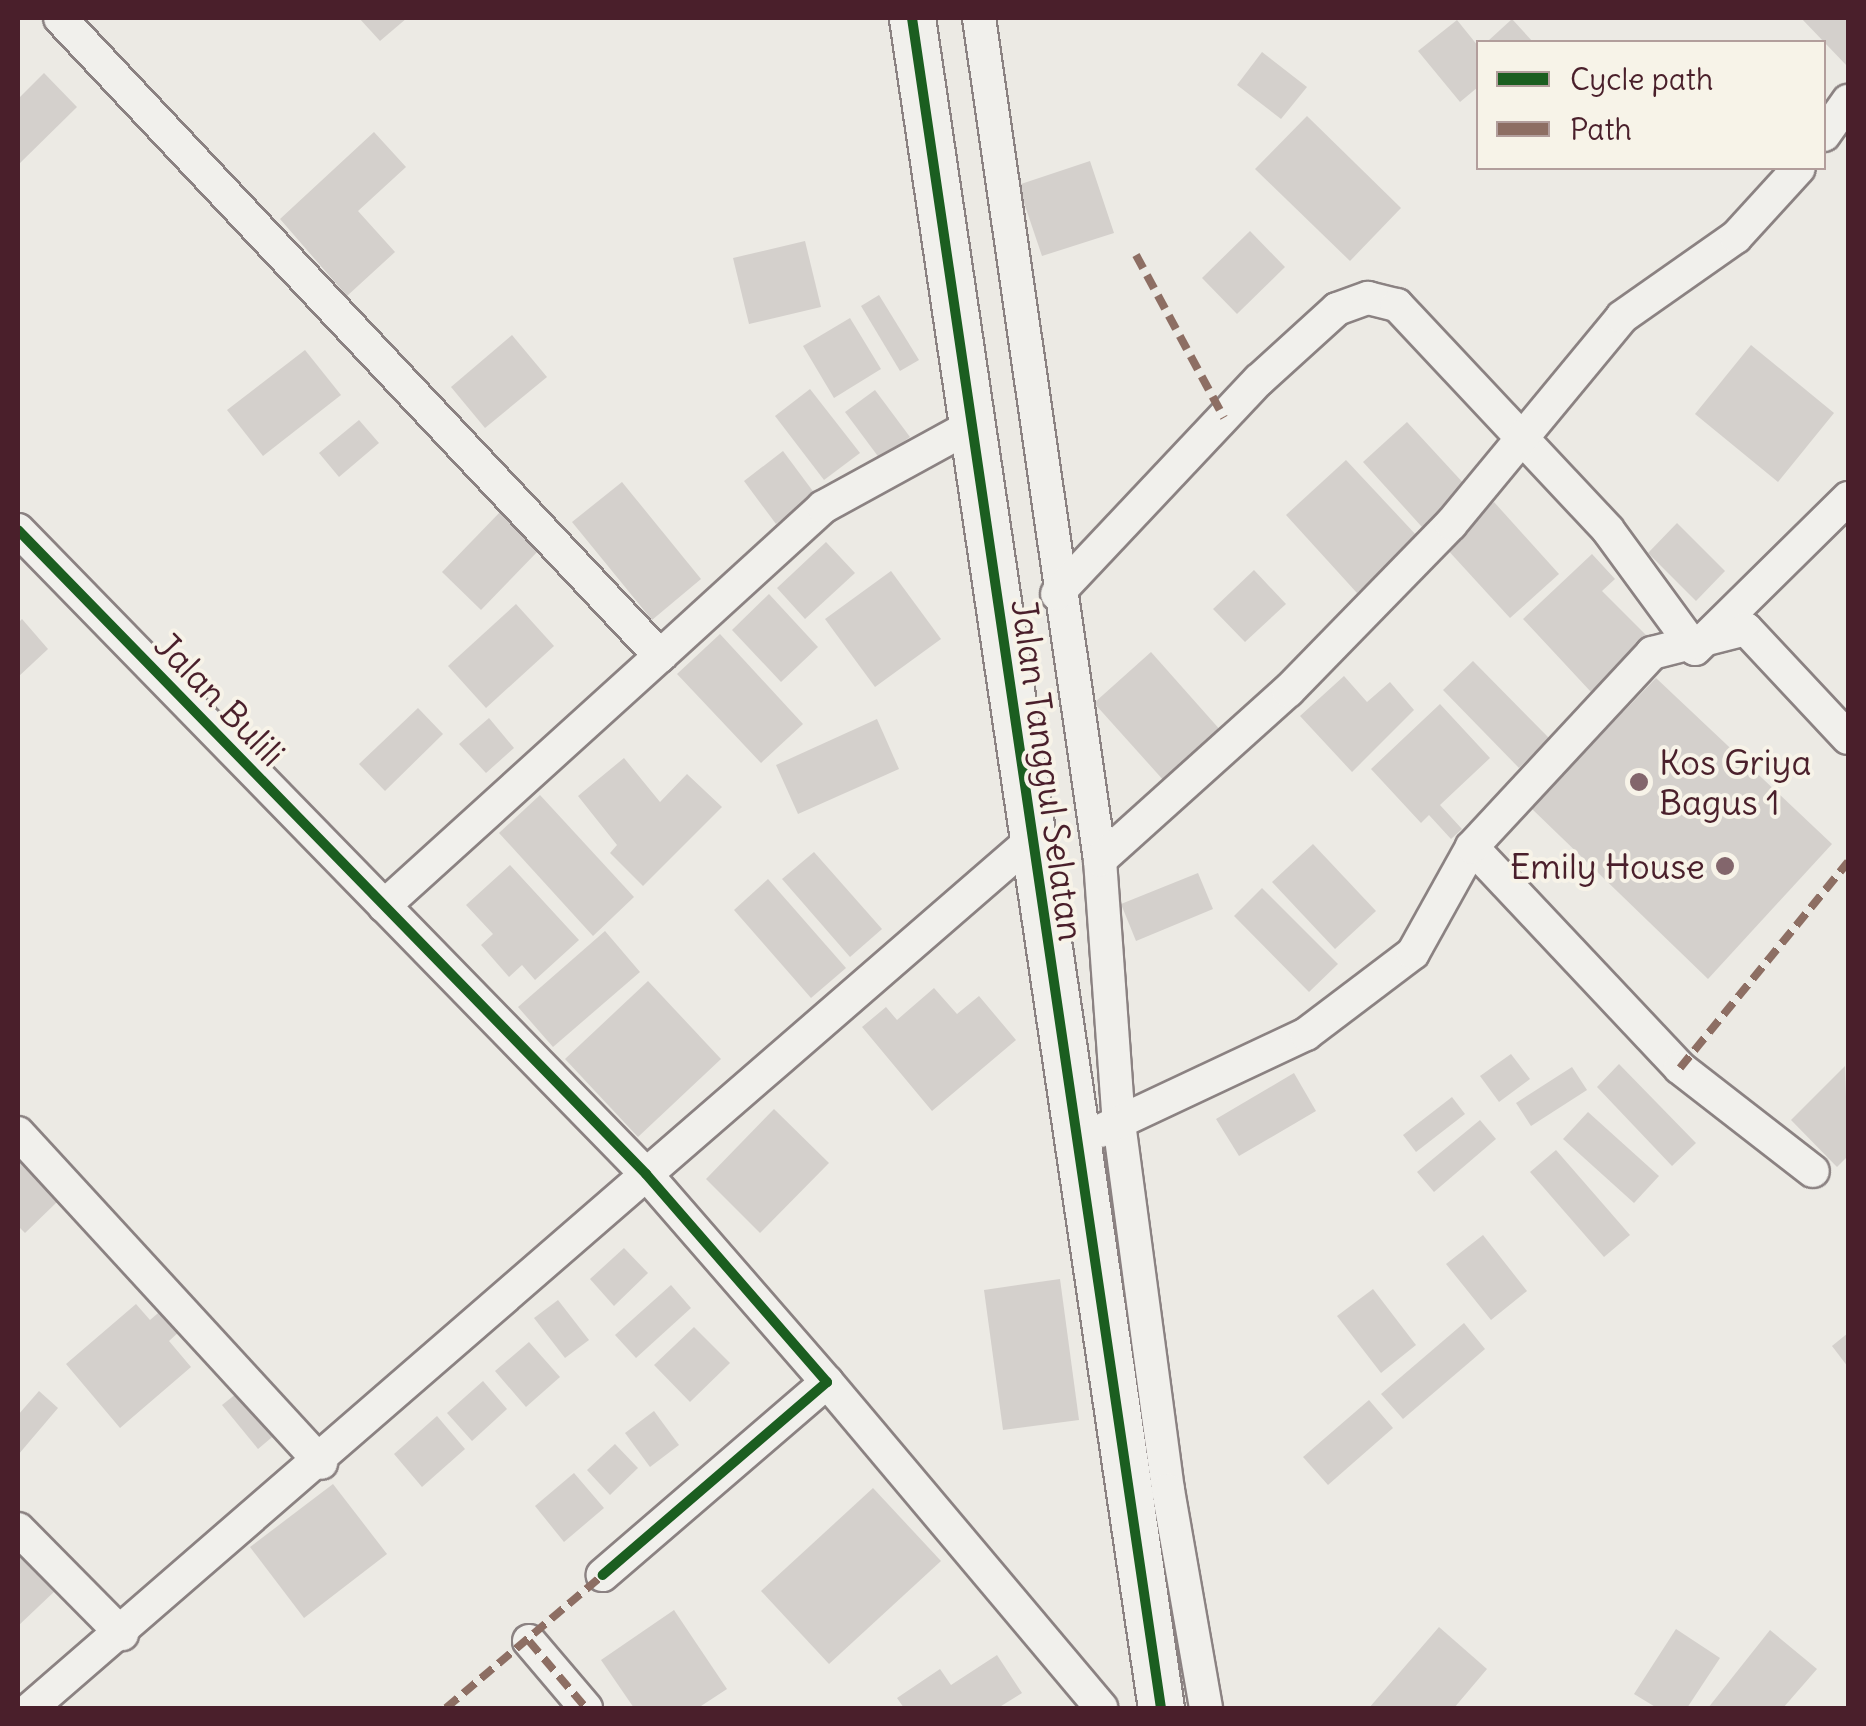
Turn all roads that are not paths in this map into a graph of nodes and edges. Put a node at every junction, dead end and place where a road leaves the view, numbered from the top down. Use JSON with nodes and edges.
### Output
{"nodes":[{"id":1,"x":912,"y":18,"type":"edge"},
{"id":2,"x":980,"y":18,"type":"edge"},
{"id":3,"x":69,"y":21,"type":"edge"},
{"id":4,"x":1848,"y":101,"type":"edge"},
{"id":5,"x":1826,"y":133,"type":"edge"},
{"id":6,"x":1798,"y":170,"type":"edge"},
{"id":7,"x":967,"y":428,"type":"junction"},
{"id":8,"x":1520,"y":447,"type":"junction"},
{"id":9,"x":1848,"y":498,"type":"edge"},
{"id":10,"x":18,"y":530,"type":"edge"},
{"id":11,"x":1057,"y":594,"type":"junction"},
{"id":12,"x":1696,"y":649,"type":"junction"},
{"id":13,"x":660,"y":656,"type":"junction"},
{"id":14,"x":1848,"y":738,"type":"edge"},
{"id":15,"x":1031,"y":841,"type":"junction"},
{"id":16,"x":1472,"y":847,"type":"junction"},
{"id":17,"x":1100,"y":860,"type":"junction"},
{"id":18,"x":384,"y":906,"type":"junction"},
{"id":19,"x":1119,"y":1123,"type":"junction"},
{"id":20,"x":18,"y":1133,"type":"edge"},
{"id":21,"x":1073,"y":1143,"type":"junction"},
{"id":22,"x":1813,"y":1172,"type":"dead end"},
{"id":23,"x":646,"y":1174,"type":"junction"},
{"id":24,"x":828,"y":1382,"type":"junction"},
{"id":25,"x":320,"y":1463,"type":"junction"},
{"id":26,"x":18,"y":1529,"type":"edge"},
{"id":27,"x":603,"y":1575,"type":"dead end"},
{"id":28,"x":122,"y":1634,"type":"junction"},
{"id":29,"x":529,"y":1641,"type":"dead end"},
{"id":30,"x":31,"y":1708,"type":"edge"},
{"id":31,"x":586,"y":1708,"type":"edge"},
{"id":32,"x":1102,"y":1708,"type":"edge"},
{"id":33,"x":1160,"y":1708,"type":"edge"},
{"id":34,"x":1206,"y":1708,"type":"edge"}],
"edges":[{"from":1,"to":7,"type":"street","name":"Jalan Tanggul Selatan"},
{"from":2,"to":11,"type":"street","name":"Jalan Tanggul Selatan"},
{"from":3,"to":13,"type":"street"},
{"from":4,"to":5,"type":"street"},
{"from":6,"to":8,"type":"street"},
{"from":7,"to":13,"type":"street"},
{"from":7,"to":15,"type":"street","name":"Jalan Tanggul Selatan"},
{"from":8,"to":11,"type":"street"},
{"from":8,"to":12,"type":"street"},
{"from":8,"to":17,"type":"street"},
{"from":9,"to":12,"type":"street"},
{"from":10,"to":18,"type":"street","name":"Jalan Bulili"},
{"from":11,"to":17,"type":"street","name":"Jalan Tanggul Selatan"},
{"from":12,"to":14,"type":"street"},
{"from":12,"to":16,"type":"street"},
{"from":13,"to":18,"type":"street"},
{"from":15,"to":21,"type":"street","name":"Jalan Tanggul Selatan"},
{"from":15,"to":23,"type":"street"},
{"from":16,"to":19,"type":"street"},
{"from":16,"to":22,"type":"street"},
{"from":17,"to":19,"type":"street","name":"Jalan Tanggul Selatan"},
{"from":18,"to":23,"type":"street","name":"Jalan Bulili"},
{"from":19,"to":21,"type":"street"},
{"from":19,"to":34,"type":"street","name":"Jalan Tanggul Selatan"},
{"from":20,"to":25,"type":"street"},
{"from":21,"to":33,"type":"street","name":"Jalan Tanggul Selatan"},
{"from":23,"to":24,"type":"street","name":"Jalan Bulili"},
{"from":23,"to":25,"type":"street"},
{"from":24,"to":27,"type":"street"},
{"from":24,"to":32,"type":"street","name":"Jalan Bulili"},
{"from":25,"to":28,"type":"street"},
{"from":26,"to":28,"type":"street"},
{"from":28,"to":30,"type":"street"},
{"from":29,"to":31,"type":"street"}]}
